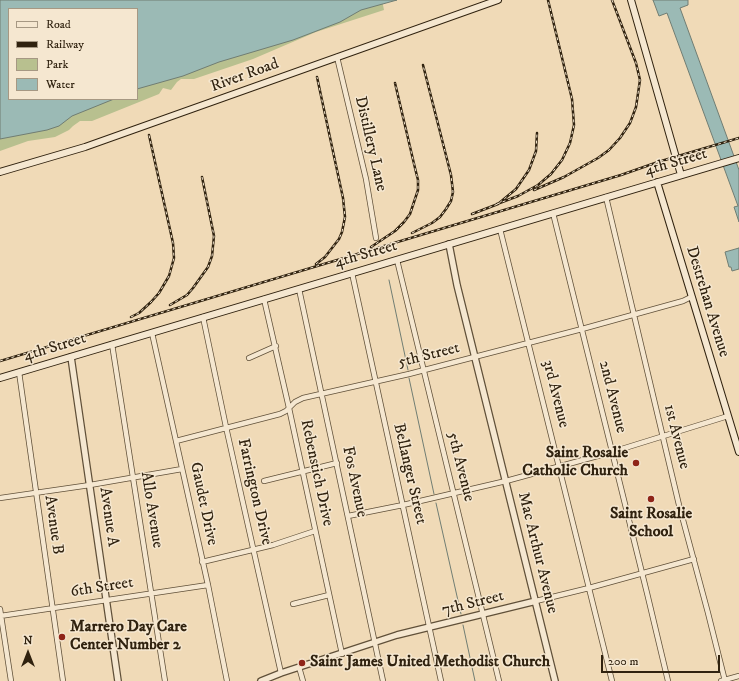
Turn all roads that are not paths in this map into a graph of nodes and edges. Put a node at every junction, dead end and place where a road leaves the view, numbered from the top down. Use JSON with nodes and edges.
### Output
{"nodes":[{"id":1,"x":498,"y":0,"type":"edge"},
{"id":2,"x":631,"y":0,"type":"edge"},
{"id":3,"x":337,"y":57,"type":"junction"},
{"id":4,"x":739,"y":158,"type":"edge"},
{"id":5,"x":0,"y":172,"type":"edge"},
{"id":6,"x":681,"y":175,"type":"junction"},
{"id":7,"x":657,"y":182,"type":"junction"},
{"id":8,"x":606,"y":198,"type":"junction"},
{"id":9,"x":552,"y":213,"type":"junction"},
{"id":10,"x":500,"y":229,"type":"junction"},
{"id":11,"x":376,"y":238,"type":"dead end"},
{"id":12,"x":449,"y":244,"type":"junction"},
{"id":13,"x":396,"y":260,"type":"junction"},
{"id":14,"x":352,"y":273,"type":"junction"},
{"id":15,"x":299,"y":289,"type":"junction"},
{"id":16,"x":691,"y":297,"type":"junction"},
{"id":17,"x":264,"y":299,"type":"junction"},
{"id":18,"x":633,"y":315,"type":"junction"},
{"id":19,"x":203,"y":317,"type":"junction"},
{"id":20,"x":582,"y":329,"type":"junction"},
{"id":21,"x":152,"y":332,"type":"junction"},
{"id":22,"x":529,"y":343,"type":"junction"},
{"id":23,"x":112,"y":344,"type":"junction"},
{"id":24,"x":276,"y":346,"type":"junction"},
{"id":25,"x":71,"y":357,"type":"junction"},
{"id":26,"x":476,"y":357,"type":"junction"},
{"id":27,"x":249,"y":358,"type":"dead end"},
{"id":28,"x":423,"y":371,"type":"junction"},
{"id":29,"x":19,"y":372,"type":"junction"},
{"id":30,"x":0,"y":378,"type":"edge"},
{"id":31,"x":375,"y":382,"type":"junction"},
{"id":32,"x":322,"y":394,"type":"junction"},
{"id":33,"x":289,"y":408,"type":"junction"},
{"id":34,"x":728,"y":416,"type":"junction"},
{"id":35,"x":226,"y":427,"type":"junction"},
{"id":36,"x":662,"y":436,"type":"junction"},
{"id":37,"x":176,"y":441,"type":"junction"},
{"id":38,"x":612,"y":452,"type":"junction"},
{"id":39,"x":739,"y":452,"type":"edge"},
{"id":40,"x":337,"y":463,"type":"junction"},
{"id":41,"x":560,"y":466,"type":"junction"},
{"id":42,"x":182,"y":469,"type":"junction"},
{"id":43,"x":303,"y":472,"type":"junction"},
{"id":44,"x":133,"y":478,"type":"junction"},
{"id":45,"x":506,"y":480,"type":"junction"},
{"id":46,"x":264,"y":481,"type":"dead end"},
{"id":47,"x":90,"y":485,"type":"junction"},
{"id":48,"x":36,"y":493,"type":"junction"},
{"id":49,"x":454,"y":494,"type":"junction"},
{"id":50,"x":0,"y":498,"type":"edge"},
{"id":51,"x":403,"y":505,"type":"junction"},
{"id":52,"x":348,"y":516,"type":"junction"},
{"id":53,"x":315,"y":531,"type":"junction"},
{"id":54,"x":254,"y":549,"type":"junction"},
{"id":55,"x":694,"y":559,"type":"junction"},
{"id":56,"x":202,"y":562,"type":"junction"},
{"id":57,"x":643,"y":573,"type":"junction"},
{"id":58,"x":208,"y":585,"type":"junction"},
{"id":59,"x":589,"y":588,"type":"junction"},
{"id":60,"x":152,"y":593,"type":"junction"},
{"id":61,"x":329,"y":595,"type":"junction"},
{"id":62,"x":107,"y":600,"type":"junction"},
{"id":63,"x":536,"y":601,"type":"junction"},
{"id":64,"x":293,"y":604,"type":"dead end"},
{"id":65,"x":53,"y":608,"type":"junction"},
{"id":66,"x":0,"y":609,"type":"edge"},
{"id":67,"x":483,"y":614,"type":"junction"},
{"id":68,"x":0,"y":616,"type":"edge"},
{"id":69,"x":429,"y":628,"type":"junction"},
{"id":70,"x":375,"y":642,"type":"junction"},
{"id":71,"x":342,"y":654,"type":"junction"},
{"id":72,"x":299,"y":667,"type":"junction"},
{"id":73,"x":281,"y":673,"type":"junction"},
{"id":74,"x":739,"y":676,"type":"edge"},
{"id":75,"x":11,"y":681,"type":"edge"},
{"id":76,"x":63,"y":681,"type":"edge"},
{"id":77,"x":118,"y":681,"type":"edge"},
{"id":78,"x":165,"y":681,"type":"edge"},
{"id":79,"x":227,"y":681,"type":"edge"},
{"id":80,"x":261,"y":681,"type":"edge"},
{"id":81,"x":303,"y":681,"type":"edge"},
{"id":82,"x":383,"y":681,"type":"edge"},
{"id":83,"x":441,"y":681,"type":"edge"},
{"id":84,"x":499,"y":681,"type":"edge"},
{"id":85,"x":555,"y":681,"type":"edge"},
{"id":86,"x":612,"y":681,"type":"edge"},
{"id":87,"x":668,"y":681,"type":"edge"},
{"id":88,"x":723,"y":681,"type":"edge"}],
"edges":[{"from":1,"to":3,"type":"main road","name":"River Road"},
{"from":2,"to":6,"type":"main road"},
{"from":3,"to":5,"type":"main road","name":"River Road"},
{"from":3,"to":11,"type":"street","name":"Distillery Lane"},
{"from":4,"to":6,"type":"main road","name":"4th Street"},
{"from":6,"to":7,"type":"main road","name":"4th Street"},
{"from":7,"to":8,"type":"main road","name":"4th Street"},
{"from":7,"to":16,"type":"main road","name":"Destrehan Avenue"},
{"from":8,"to":9,"type":"main road","name":"4th Street"},
{"from":8,"to":18,"type":"street","name":"1st Avenue"},
{"from":9,"to":10,"type":"main road","name":"4th Street"},
{"from":9,"to":20,"type":"street","name":"2nd Avenue"},
{"from":10,"to":12,"type":"main road","name":"4th Street"},
{"from":10,"to":22,"type":"street","name":"3rd Avenue"},
{"from":12,"to":13,"type":"main road","name":"4th Street"},
{"from":12,"to":26,"type":"street","name":"Mac Arthur Avenue"},
{"from":13,"to":14,"type":"main road","name":"4th Street"},
{"from":13,"to":28,"type":"street","name":"5th Avenue"},
{"from":14,"to":15,"type":"main road","name":"4th Street"},
{"from":14,"to":31,"type":"street","name":"Bellanger Street"},
{"from":15,"to":17,"type":"main road","name":"4th Street"},
{"from":15,"to":32,"type":"street","name":"Fos Avenue"},
{"from":16,"to":18,"type":"street","name":"5th Street"},
{"from":16,"to":34,"type":"main road","name":"Destrehan Avenue"},
{"from":17,"to":19,"type":"main road","name":"4th Street"},
{"from":17,"to":24,"type":"street","name":"Rebenstich Drive"},
{"from":18,"to":20,"type":"street","name":"5th Street"},
{"from":18,"to":36,"type":"street","name":"1st Avenue"},
{"from":19,"to":21,"type":"main road","name":"4th Street"},
{"from":19,"to":35,"type":"street","name":"Farrington Drive"},
{"from":20,"to":22,"type":"street","name":"5th Street"},
{"from":20,"to":38,"type":"street","name":"2nd Avenue"},
{"from":21,"to":23,"type":"main road","name":"4th Street"},
{"from":21,"to":37,"type":"street","name":"Gaudet Drive"},
{"from":22,"to":26,"type":"street","name":"5th Street"},
{"from":22,"to":41,"type":"street","name":"3rd Avenue"},
{"from":23,"to":25,"type":"main road","name":"4th Street"},
{"from":23,"to":44,"type":"street","name":"Allo Avenue"},
{"from":24,"to":27,"type":"street"},
{"from":24,"to":33,"type":"street","name":"Rebenstich Drive"},
{"from":25,"to":29,"type":"main road","name":"4th Street"},
{"from":25,"to":47,"type":"street","name":"Avenue A"},
{"from":26,"to":28,"type":"street","name":"5th Street"},
{"from":26,"to":45,"type":"street","name":"Mac Arthur Avenue"},
{"from":28,"to":31,"type":"street","name":"5th Street"},
{"from":28,"to":49,"type":"street","name":"5th Avenue"},
{"from":29,"to":30,"type":"main road","name":"4th Street"},
{"from":29,"to":48,"type":"street","name":"Avenue B"},
{"from":31,"to":32,"type":"street","name":"5th Street"},
{"from":31,"to":51,"type":"street","name":"Bellanger Street"},
{"from":32,"to":33,"type":"street","name":"5th Street"},
{"from":32,"to":40,"type":"street","name":"Fos Avenue"},
{"from":33,"to":35,"type":"street","name":"5th Street"},
{"from":33,"to":43,"type":"street","name":"Rebenstich Drive"},
{"from":34,"to":36,"type":"street"},
{"from":34,"to":39,"type":"main road","name":"Destrehan Avenue"},
{"from":35,"to":37,"type":"street","name":"5th Street"},
{"from":35,"to":54,"type":"street","name":"Farrington Drive"},
{"from":36,"to":38,"type":"street"},
{"from":36,"to":55,"type":"street","name":"1st Avenue"},
{"from":37,"to":42,"type":"street","name":"Gaudet Drive"},
{"from":38,"to":41,"type":"street"},
{"from":38,"to":57,"type":"street","name":"2nd Avenue"},
{"from":40,"to":43,"type":"street"},
{"from":40,"to":52,"type":"street","name":"Fos Avenue"},
{"from":41,"to":45,"type":"street"},
{"from":41,"to":59,"type":"street","name":"3rd Avenue"},
{"from":42,"to":44,"type":"street"},
{"from":42,"to":56,"type":"street","name":"Gaudet Drive"},
{"from":43,"to":46,"type":"street"},
{"from":43,"to":53,"type":"street","name":"Rebenstich Drive"},
{"from":44,"to":47,"type":"street"},
{"from":44,"to":60,"type":"street","name":"Allo Avenue"},
{"from":45,"to":49,"type":"street"},
{"from":45,"to":63,"type":"street","name":"Mac Arthur Avenue"},
{"from":47,"to":48,"type":"street"},
{"from":47,"to":62,"type":"street","name":"Avenue A"},
{"from":48,"to":50,"type":"street"},
{"from":48,"to":65,"type":"street","name":"Avenue B"},
{"from":49,"to":51,"type":"street"},
{"from":49,"to":67,"type":"street","name":"5th Avenue"},
{"from":51,"to":52,"type":"street"},
{"from":51,"to":69,"type":"street","name":"Bellanger Street"},
{"from":52,"to":70,"type":"street","name":"Fos Avenue"},
{"from":53,"to":54,"type":"street"},
{"from":53,"to":61,"type":"street","name":"Rebenstich Drive"},
{"from":54,"to":56,"type":"street"},
{"from":54,"to":73,"type":"street","name":"Farrington Drive"},
{"from":55,"to":57,"type":"street","name":"7th Street"},
{"from":55,"to":88,"type":"street","name":"1st Avenue"},
{"from":56,"to":58,"type":"street","name":"Gaudet Drive"},
{"from":57,"to":59,"type":"street","name":"7th Street"},
{"from":57,"to":87,"type":"street","name":"2nd Avenue"},
{"from":58,"to":60,"type":"street","name":"6th Street"},
{"from":58,"to":79,"type":"street","name":"Gaudet Drive"},
{"from":59,"to":63,"type":"street","name":"7th Street"},
{"from":59,"to":86,"type":"street","name":"3rd Avenue"},
{"from":60,"to":62,"type":"street","name":"6th Street"},
{"from":60,"to":78,"type":"street","name":"Allo Avenue"},
{"from":61,"to":64,"type":"street"},
{"from":61,"to":71,"type":"street","name":"Rebenstich Drive"},
{"from":62,"to":65,"type":"street","name":"6th Street"},
{"from":62,"to":77,"type":"street","name":"Avenue A"},
{"from":63,"to":67,"type":"street","name":"7th Street"},
{"from":63,"to":85,"type":"street","name":"Mac Arthur Avenue"},
{"from":65,"to":68,"type":"street","name":"6th Street"},
{"from":65,"to":76,"type":"street","name":"Avenue B"},
{"from":66,"to":68,"type":"street"},
{"from":67,"to":69,"type":"street","name":"7th Street"},
{"from":67,"to":84,"type":"street","name":"5th Avenue"},
{"from":68,"to":75,"type":"street"},
{"from":69,"to":70,"type":"street","name":"7th Street"},
{"from":69,"to":83,"type":"street","name":"Bellanger Street"},
{"from":70,"to":71,"type":"street","name":"7th Street"},
{"from":70,"to":82,"type":"street","name":"Fos Avenue"},
{"from":71,"to":72,"type":"street","name":"7th Street"},
{"from":72,"to":73,"type":"street","name":"7th Street"},
{"from":72,"to":81,"type":"street"},
{"from":73,"to":80,"type":"street","name":"7th Street"},
{"from":74,"to":88,"type":"street"}]}
